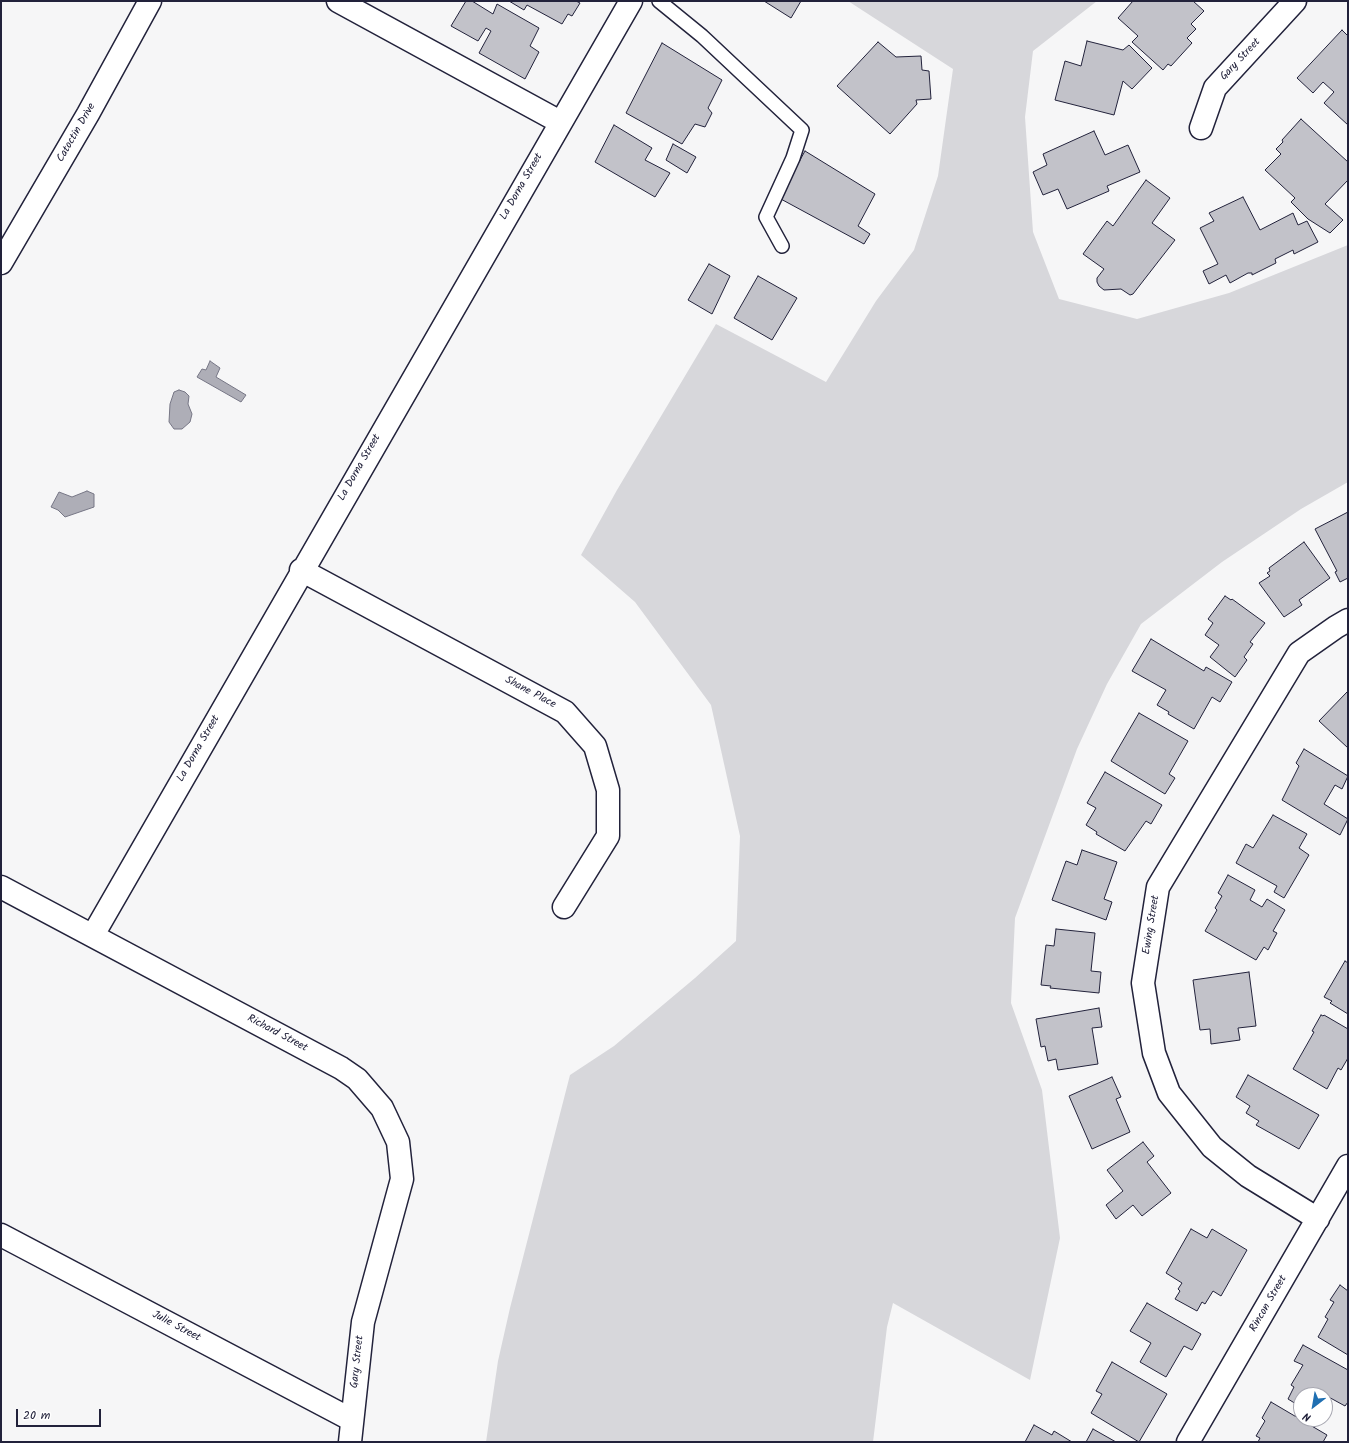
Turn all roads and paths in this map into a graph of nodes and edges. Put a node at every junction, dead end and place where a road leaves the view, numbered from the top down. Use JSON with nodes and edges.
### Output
{"nodes":[{"id":1,"x":150,"y":1,"type":"edge"},
{"id":2,"x":338,"y":1,"type":"edge"},
{"id":3,"x":631,"y":1,"type":"edge"},
{"id":4,"x":659,"y":1,"type":"edge"},
{"id":5,"x":1295,"y":1,"type":"edge"},
{"id":6,"x":560,"y":122,"type":"junction"},
{"id":7,"x":1201,"y":128,"type":"dead end"},
{"id":8,"x":782,"y":246,"type":"dead end"},
{"id":9,"x":1,"y":264,"type":"edge"},
{"id":10,"x":302,"y":570,"type":"junction"},
{"id":11,"x":1348,"y":620,"type":"edge"},
{"id":12,"x":1,"y":887,"type":"edge"},
{"id":13,"x":564,"y":906,"type":"dead end"},
{"id":14,"x":92,"y":935,"type":"junction"},
{"id":15,"x":1348,"y":1166,"type":"edge"},
{"id":16,"x":1318,"y":1219,"type":"junction"},
{"id":17,"x":1,"y":1235,"type":"edge"},
{"id":18,"x":373,"y":1283,"type":"joint"},
{"id":19,"x":352,"y":1420,"type":"junction"},
{"id":20,"x":350,"y":1442,"type":"edge"},
{"id":21,"x":1188,"y":1442,"type":"edge"}],
"edges":[{"from":1,"to":9,"type":"street","name":"Catoctin Drive"},
{"from":2,"to":6,"type":"street"},
{"from":3,"to":6,"type":"street","name":"La Dorna Street"},
{"from":4,"to":8,"type":"lane"},
{"from":5,"to":7,"type":"street","name":"Gary Street"},
{"from":6,"to":10,"type":"street","name":"La Dorna Street"},
{"from":10,"to":13,"type":"street","name":"Shane Place"},
{"from":10,"to":14,"type":"street","name":"La Dorna Street"},
{"from":11,"to":16,"type":"street","name":"Ewing Street"},
{"from":12,"to":14,"type":"street","name":"Richard Street"},
{"from":14,"to":18,"type":"street","name":"Richard Street"},
{"from":15,"to":16,"type":"street","name":"Rincon Street"},
{"from":16,"to":21,"type":"street","name":"Rincon Street"},
{"from":17,"to":19,"type":"street","name":"Julie Street"},
{"from":18,"to":19,"type":"street","name":"Gary Street"},
{"from":19,"to":20,"type":"street","name":"Gary Street"}]}
